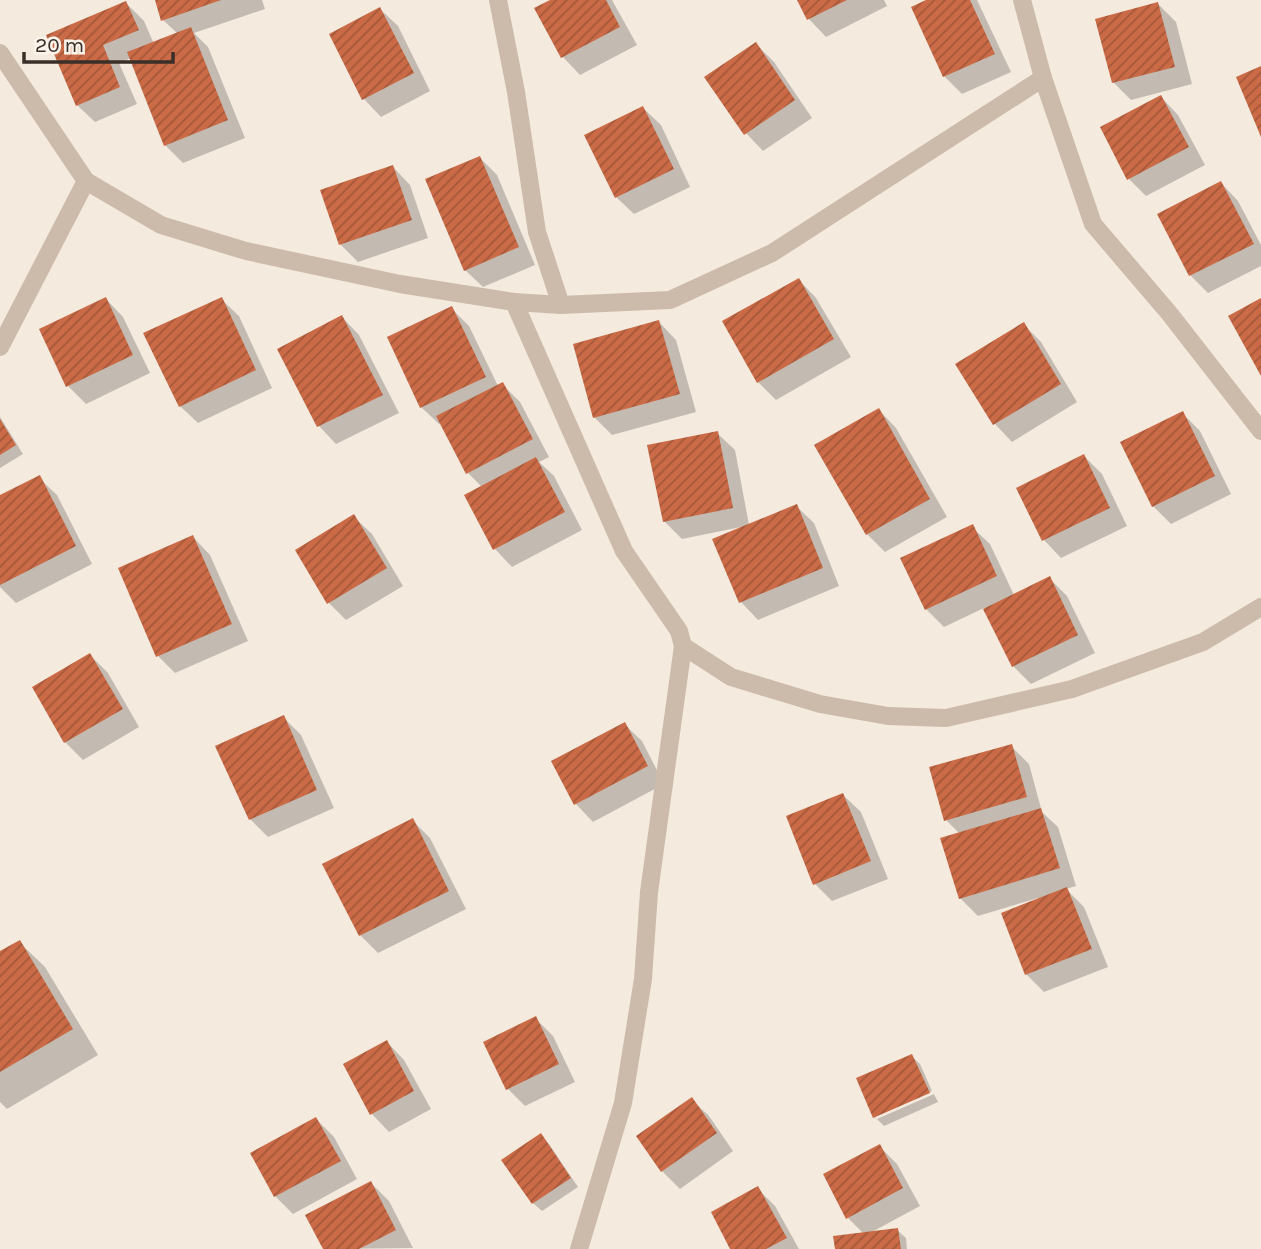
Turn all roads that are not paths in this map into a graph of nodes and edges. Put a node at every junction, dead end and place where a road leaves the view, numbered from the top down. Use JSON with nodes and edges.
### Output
{"nodes":[{"id":1,"x":498,"y":0,"type":"edge"},
{"id":2,"x":1022,"y":0,"type":"edge"},
{"id":3,"x":0,"y":52,"type":"edge"},
{"id":4,"x":1043,"y":78,"type":"junction"},
{"id":5,"x":86,"y":180,"type":"junction"},
{"id":6,"x":514,"y":302,"type":"junction"},
{"id":7,"x":561,"y":305,"type":"junction"},
{"id":8,"x":0,"y":346,"type":"edge"},
{"id":9,"x":1261,"y":431,"type":"edge"},
{"id":10,"x":1261,"y":607,"type":"edge"},
{"id":11,"x":683,"y":646,"type":"junction"},
{"id":12,"x":579,"y":1249,"type":"edge"}],
"edges":[{"from":1,"to":7,"type":"street"},
{"from":2,"to":4,"type":"street"},
{"from":3,"to":5,"type":"street"},
{"from":4,"to":7,"type":"street"},
{"from":4,"to":9,"type":"street"},
{"from":5,"to":6,"type":"street"},
{"from":5,"to":8,"type":"street"},
{"from":6,"to":7,"type":"street"},
{"from":6,"to":11,"type":"street"},
{"from":10,"to":11,"type":"street"},
{"from":11,"to":12,"type":"street"}]}
